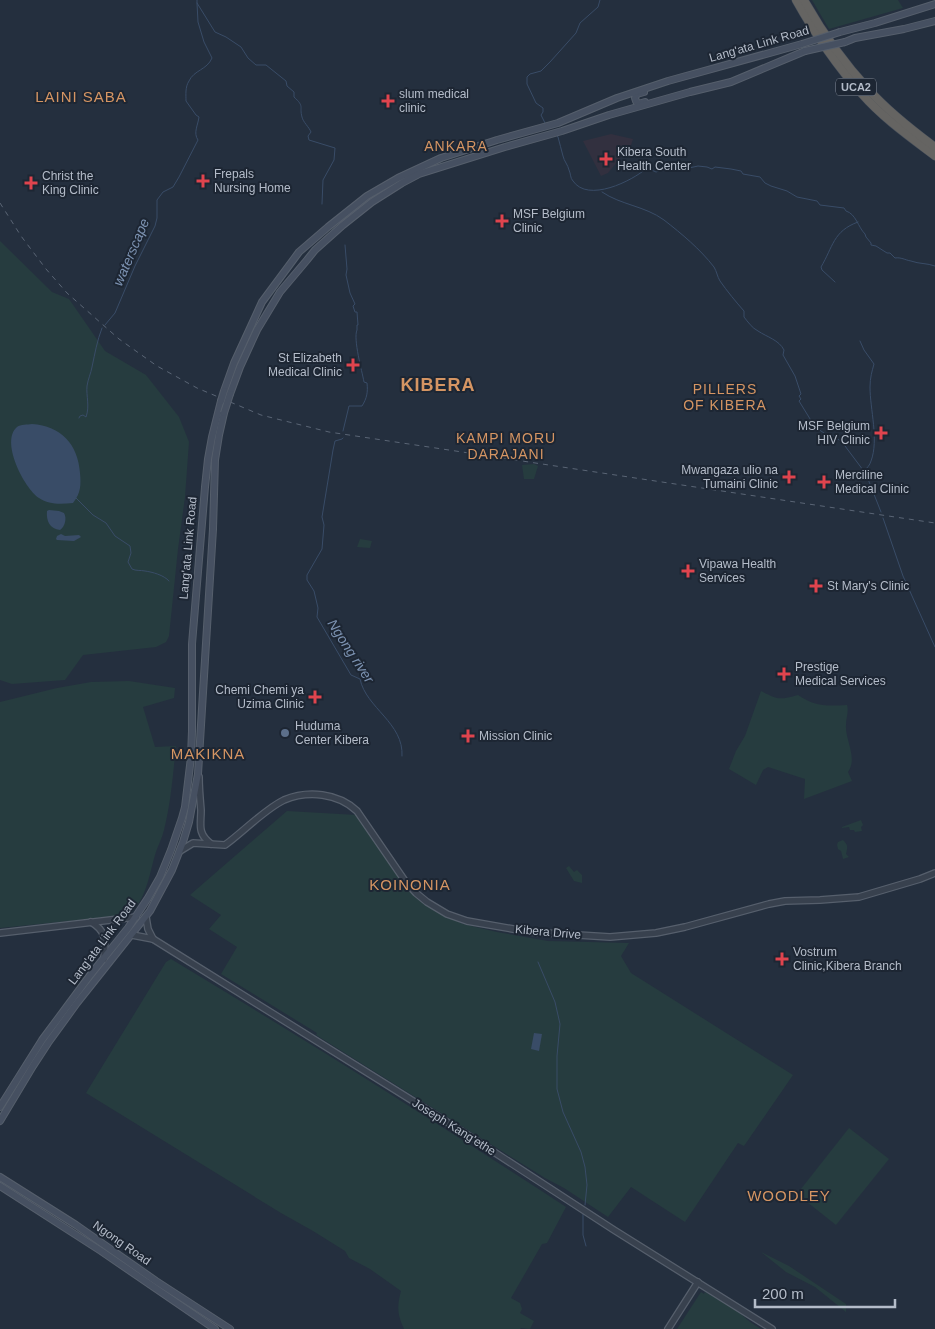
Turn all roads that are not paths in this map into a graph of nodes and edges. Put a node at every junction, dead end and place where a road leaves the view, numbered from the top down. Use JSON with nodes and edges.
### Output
{"nodes":[{"id":1,"x":796,"y":0,"type":"edge"},
{"id":2,"x":804,"y":0,"type":"edge"},
{"id":3,"x":935,"y":4,"type":"edge"},
{"id":4,"x":935,"y":21,"type":"edge"},
{"id":5,"x":668,"y":81,"type":"junction"},
{"id":6,"x":690,"y":92,"type":"junction"},
{"id":7,"x":935,"y":147,"type":"edge"},
{"id":8,"x":935,"y":156,"type":"edge"},
{"id":9,"x":227,"y":392,"type":"junction"},
{"id":10,"x":221,"y":411,"type":"junction"},
{"id":11,"x":198,"y":562,"type":"junction"},
{"id":12,"x":211,"y":564,"type":"junction"},
{"id":13,"x":195,"y":596,"type":"junction"},
{"id":14,"x":209,"y":597,"type":"junction"},
{"id":15,"x":198,"y":774,"type":"junction"},
{"id":16,"x":211,"y":844,"type":"junction"},
{"id":17,"x":180,"y":851,"type":"junction"},
{"id":18,"x":935,"y":873,"type":"edge"},
{"id":19,"x":136,"y":917,"type":"junction"},
{"id":20,"x":144,"y":919,"type":"junction"},
{"id":21,"x":91,"y":922,"type":"junction"},
{"id":22,"x":0,"y":933,"type":"edge"},
{"id":23,"x":132,"y":935,"type":"junction"},
{"id":24,"x":152,"y":939,"type":"junction"},
{"id":25,"x":104,"y":958,"type":"junction"},
{"id":26,"x":106,"y":968,"type":"junction"},
{"id":27,"x":0,"y":1107,"type":"edge"},
{"id":28,"x":0,"y":1121,"type":"edge"},
{"id":29,"x":0,"y":1177,"type":"edge"},
{"id":30,"x":0,"y":1186,"type":"edge"},
{"id":31,"x":698,"y":1282,"type":"junction"},
{"id":32,"x":198,"y":1309,"type":"junction"},
{"id":33,"x":194,"y":1315,"type":"junction"},
{"id":34,"x":215,"y":1329,"type":"edge"},
{"id":35,"x":230,"y":1329,"type":"edge"},
{"id":36,"x":668,"y":1329,"type":"edge"},
{"id":37,"x":772,"y":1329,"type":"edge"}],
"edges":[{"from":1,"to":8,"type":"highway","number":"UCA2"},
{"from":2,"to":7,"type":"highway","number":"UCA2"},
{"from":3,"to":5,"type":"main road","name":"Lang'ata Link Road","bridge":true},
{"from":4,"to":6,"type":"main road","name":"Lang'ata Link Road","bridge":true},
{"from":5,"to":6,"type":"main road"},
{"from":5,"to":9,"type":"main road","name":"Lang'ata Link Road"},
{"from":6,"to":9,"type":"main road","name":"Lang'ata Link Road"},
{"from":9,"to":10,"type":"main road","name":"Lang'ata Link Road","bridge":true},
{"from":9,"to":10,"type":"main road","name":"Lang'ata Link Road","bridge":true},
{"from":10,"to":11,"type":"main road","name":"Lang'ata Link Road"},
{"from":10,"to":12,"type":"main road","name":"Lang'ata Link Road"},
{"from":11,"to":12,"type":"main road"},
{"from":11,"to":13,"type":"main road","name":"Lang'ata Link Road"},
{"from":12,"to":14,"type":"main road","name":"Lang'ata Link Road"},
{"from":13,"to":14,"type":"main road"},
{"from":13,"to":19,"type":"main road","name":"Lang'ata Link Road"},
{"from":14,"to":15,"type":"main road","name":"Lang'ata Link Road"},
{"from":15,"to":16,"type":"street"},
{"from":15,"to":17,"type":"main road","name":"Lang'ata Link Road"},
{"from":16,"to":17,"type":"street"},
{"from":16,"to":18,"type":"street","name":"Kibera Drive"},
{"from":17,"to":20,"type":"main road","name":"Lang'ata Link Road"},
{"from":19,"to":20,"type":"main road"},
{"from":19,"to":21,"type":"street"},
{"from":19,"to":25,"type":"main road","name":"Lang'ata Link Road"},
{"from":20,"to":23,"type":"main road","name":"Lang'ata Link Road"},
{"from":20,"to":24,"type":"street"},
{"from":21,"to":22,"type":"street"},
{"from":21,"to":25,"type":"street"},
{"from":23,"to":24,"type":"street","name":"Joseph Kang'ethe"},
{"from":23,"to":26,"type":"main road","name":"Lang'ata Link Road"},
{"from":24,"to":31,"type":"street","name":"Joseph Kang'ethe"},
{"from":25,"to":26,"type":"street"},
{"from":25,"to":27,"type":"main road","name":"Lang'ata Link Road"},
{"from":26,"to":28,"type":"main road","name":"Lang'ata Link Road"},
{"from":29,"to":32,"type":"main road","name":"Ngong Road"},
{"from":30,"to":33,"type":"main road","name":"Ngong Road"},
{"from":31,"to":36,"type":"street"},
{"from":31,"to":37,"type":"street","name":"Joseph Kang'ethe"},
{"from":32,"to":33,"type":"main road"},
{"from":32,"to":35,"type":"main road","name":"Ngong Road"},
{"from":33,"to":34,"type":"main road","name":"Ngong Road"}]}
